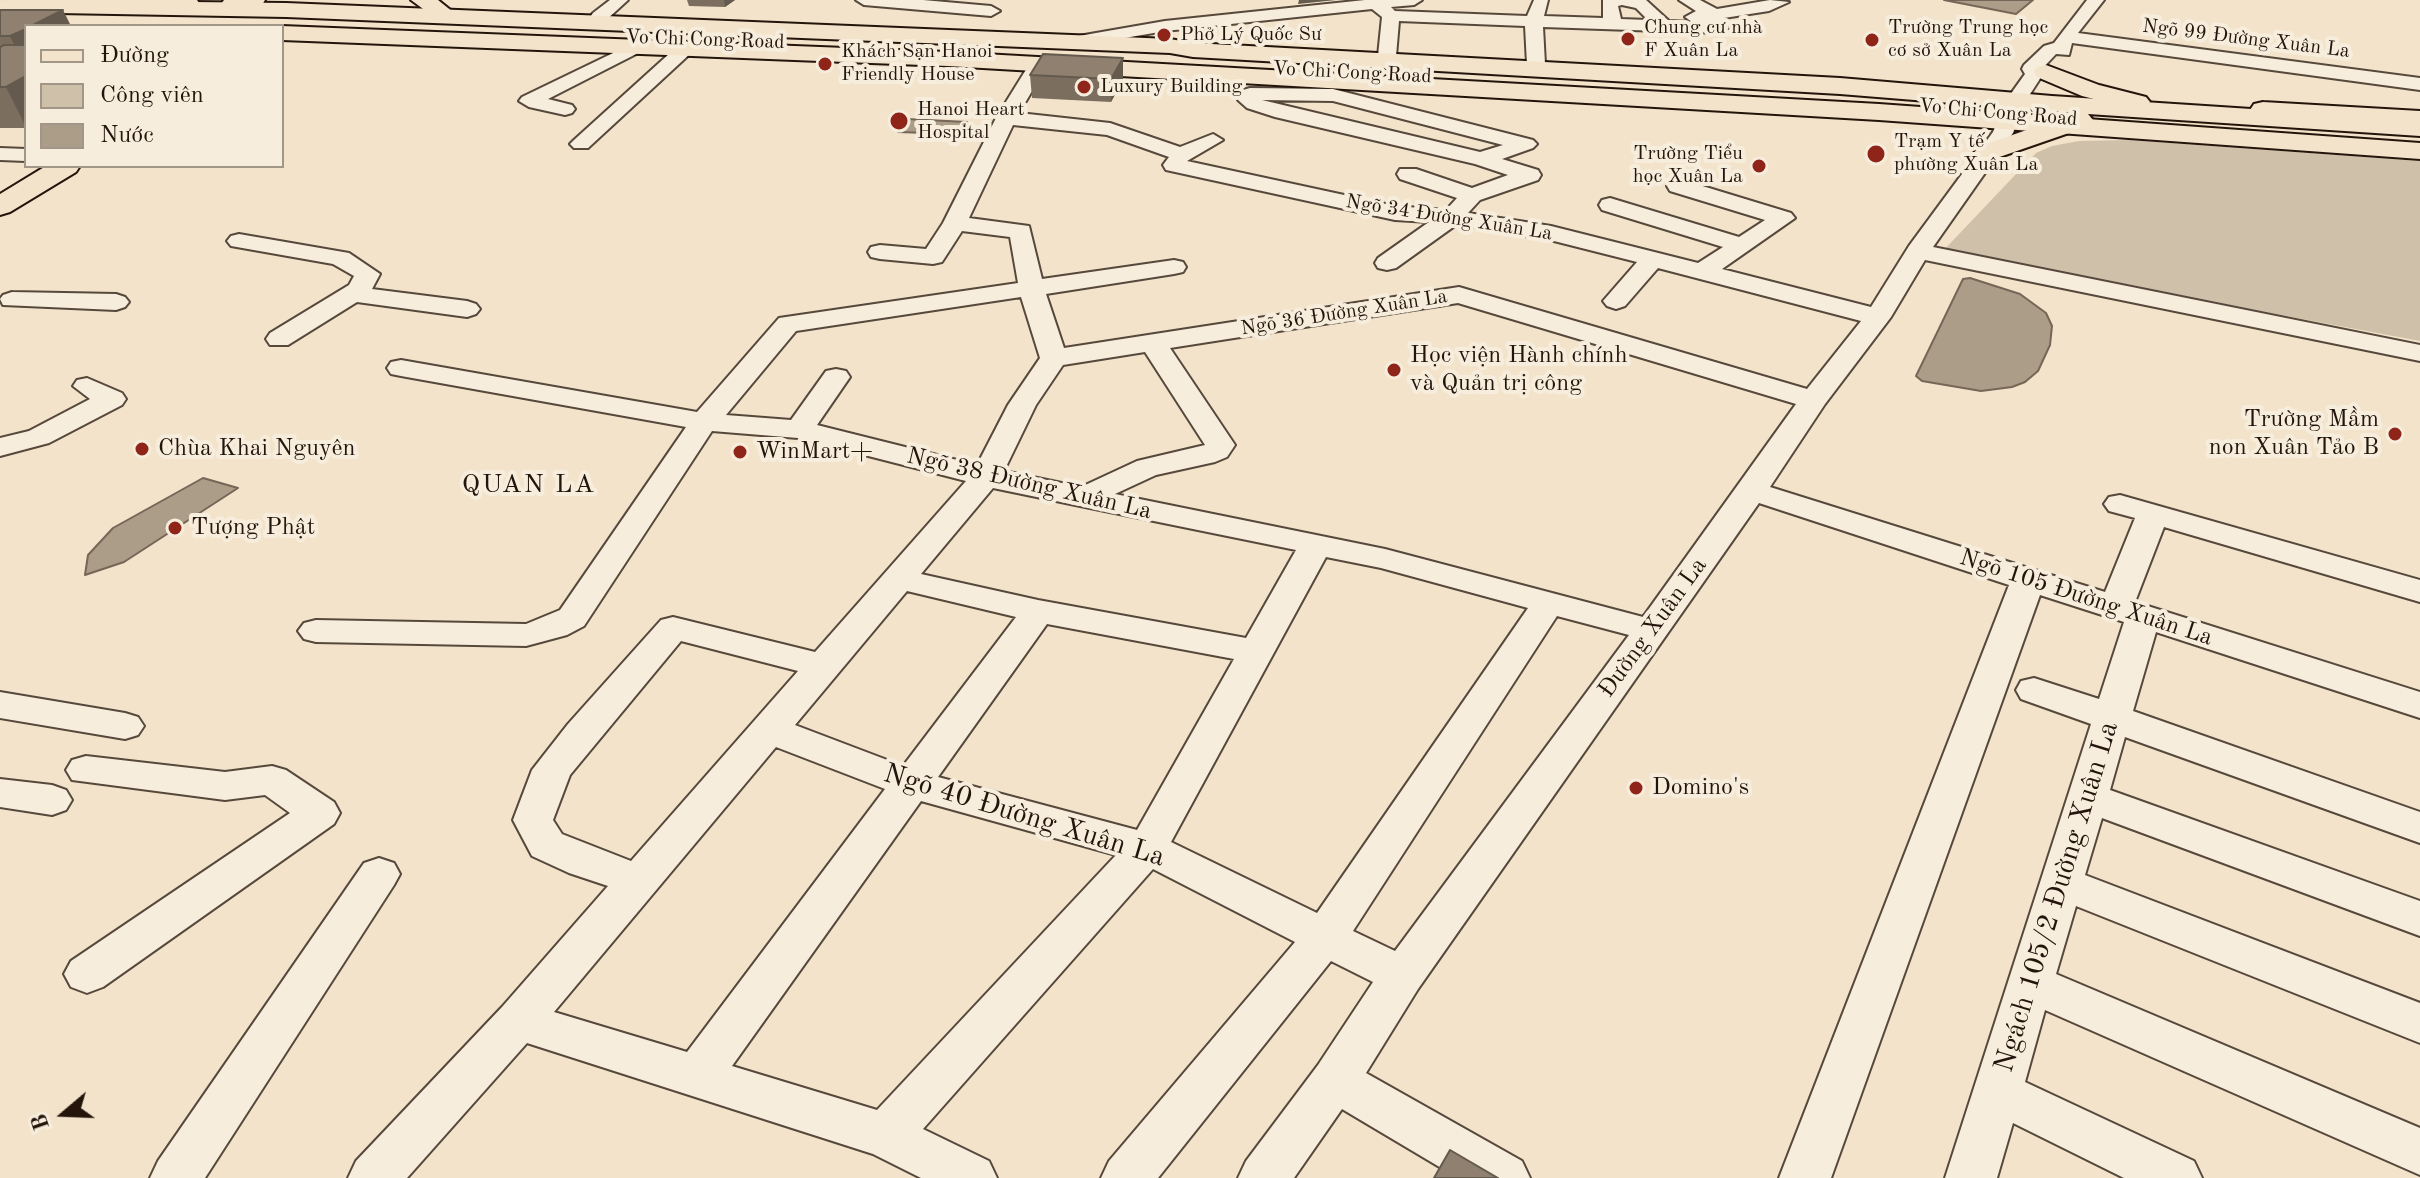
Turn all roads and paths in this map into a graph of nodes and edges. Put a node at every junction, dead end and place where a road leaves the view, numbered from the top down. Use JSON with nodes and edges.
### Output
{"nodes":[{"id":1,"x":14,"y":0,"type":"edge"},
{"id":2,"x":422,"y":0,"type":"edge"},
{"id":3,"x":620,"y":0,"type":"edge"},
{"id":4,"x":864,"y":0,"type":"edge"},
{"id":5,"x":1008,"y":0,"type":"edge"},
{"id":6,"x":1249,"y":0,"type":"edge"},
{"id":7,"x":1416,"y":0,"type":"edge"},
{"id":8,"x":1542,"y":0,"type":"edge"},
{"id":9,"x":1687,"y":0,"type":"edge"},
{"id":10,"x":1779,"y":0,"type":"edge"},
{"id":11,"x":2096,"y":0,"type":"edge"},
{"id":12,"x":243,"y":2,"type":"edge"},
{"id":13,"x":0,"y":5,"type":"edge"},
{"id":14,"x":333,"y":7,"type":"edge"},
{"id":15,"x":1382,"y":10,"type":"edge"},
{"id":16,"x":991,"y":11,"type":"junction"},
{"id":17,"x":442,"y":12,"type":"junction"},
{"id":18,"x":1260,"y":15,"type":"junction"},
{"id":19,"x":599,"y":17,"type":"junction"},
{"id":20,"x":1534,"y":21,"type":"junction"},
{"id":21,"x":0,"y":23,"type":"edge"},
{"id":22,"x":142,"y":24,"type":"edge"},
{"id":23,"x":270,"y":24,"type":"edge"},
{"id":24,"x":282,"y":24,"type":"edge"},
{"id":25,"x":284,"y":25,"type":"edge"},
{"id":26,"x":1720,"y":28,"type":"junction"},
{"id":27,"x":359,"y":32,"type":"junction"},
{"id":28,"x":864,"y":32,"type":"junction"},
{"id":29,"x":398,"y":37,"type":"junction"},
{"id":30,"x":968,"y":37,"type":"junction"},
{"id":31,"x":1073,"y":42,"type":"junction"},
{"id":32,"x":2063,"y":42,"type":"junction"},
{"id":33,"x":638,"y":46,"type":"junction"},
{"id":34,"x":1170,"y":46,"type":"junction"},
{"id":35,"x":686,"y":48,"type":"junction"},
{"id":36,"x":1257,"y":48,"type":"junction"},
{"id":37,"x":1387,"y":56,"type":"junction"},
{"id":38,"x":284,"y":57,"type":"edge"},
{"id":39,"x":1039,"y":64,"type":"junction"},
{"id":40,"x":1536,"y":64,"type":"junction"},
{"id":41,"x":2420,"y":84,"type":"edge"},
{"id":42,"x":1593,"y":86,"type":"junction"},
{"id":43,"x":1924,"y":90,"type":"junction"},
{"id":44,"x":1546,"y":94,"type":"junction"},
{"id":45,"x":2022,"y":96,"type":"junction"},
{"id":46,"x":565,"y":109,"type":"dead end"},
{"id":47,"x":1879,"y":112,"type":"junction"},
{"id":48,"x":2142,"y":114,"type":"junction"},
{"id":49,"x":2070,"y":115,"type":"junction"},
{"id":50,"x":1006,"y":118,"type":"junction"},
{"id":51,"x":1137,"y":118,"type":"dead end"},
{"id":52,"x":2420,"y":119,"type":"edge"},
{"id":53,"x":1047,"y":122,"type":"junction"},
{"id":54,"x":2420,"y":128,"type":"edge"},
{"id":55,"x":1110,"y":129,"type":"junction"},
{"id":56,"x":2179,"y":134,"type":"junction"},
{"id":57,"x":1213,"y":140,"type":"dead end"},
{"id":58,"x":581,"y":144,"type":"dead end"},
{"id":59,"x":2420,"y":145,"type":"edge"},
{"id":60,"x":1032,"y":147,"type":"dead end"},
{"id":61,"x":2420,"y":151,"type":"edge"},
{"id":62,"x":1988,"y":153,"type":"junction"},
{"id":63,"x":0,"y":154,"type":"edge"},
{"id":64,"x":1181,"y":154,"type":"junction"},
{"id":65,"x":24,"y":155,"type":"edge"},
{"id":66,"x":1481,"y":159,"type":"junction"},
{"id":67,"x":63,"y":168,"type":"edge"},
{"id":68,"x":1408,"y":174,"type":"dead end"},
{"id":69,"x":1678,"y":186,"type":"dead end"},
{"id":70,"x":1472,"y":195,"type":"junction"},
{"id":71,"x":0,"y":206,"type":"edge"},
{"id":72,"x":1452,"y":217,"type":"junction"},
{"id":73,"x":955,"y":223,"type":"junction"},
{"id":74,"x":1551,"y":233,"type":"junction"},
{"id":75,"x":239,"y":241,"type":"dead end"},
{"id":76,"x":1742,"y":245,"type":"junction"},
{"id":77,"x":1918,"y":251,"type":"junction"},
{"id":78,"x":880,"y":252,"type":"dead end"},
{"id":79,"x":1653,"y":259,"type":"junction"},
{"id":80,"x":1387,"y":263,"type":"dead end"},
{"id":81,"x":1174,"y":267,"type":"dead end"},
{"id":82,"x":1702,"y":272,"type":"junction"},
{"id":83,"x":1031,"y":288,"type":"junction"},
{"id":84,"x":353,"y":294,"type":"junction"},
{"id":85,"x":12,"y":300,"type":"dead end"},
{"id":86,"x":1616,"y":301,"type":"dead end"},
{"id":87,"x":116,"y":302,"type":"dead end"},
{"id":88,"x":467,"y":309,"type":"dead end"},
{"id":89,"x":1878,"y":317,"type":"junction"},
{"id":90,"x":279,"y":339,"type":"dead end"},
{"id":91,"x":1153,"y":343,"type":"junction"},
{"id":92,"x":2420,"y":353,"type":"edge"},
{"id":93,"x":1054,"y":358,"type":"junction"},
{"id":94,"x":401,"y":368,"type":"dead end"},
{"id":95,"x":836,"y":377,"type":"dead end"},
{"id":96,"x":87,"y":386,"type":"dead end"},
{"id":97,"x":1813,"y":400,"type":"junction"},
{"id":98,"x":704,"y":422,"type":"junction"},
{"id":99,"x":799,"y":429,"type":"junction"},
{"id":100,"x":0,"y":447,"type":"edge"},
{"id":101,"x":986,"y":477,"type":"junction"},
{"id":102,"x":1752,"y":491,"type":"junction"},
{"id":103,"x":1085,"y":498,"type":"junction"},
{"id":104,"x":2120,"y":504,"type":"dead end"},
{"id":105,"x":2153,"y":513,"type":"junction"},
{"id":106,"x":1315,"y":546,"type":"junction"},
{"id":107,"x":899,"y":579,"type":"junction"},
{"id":108,"x":2028,"y":580,"type":"junction"},
{"id":109,"x":2420,"y":591,"type":"edge"},
{"id":110,"x":1549,"y":602,"type":"junction"},
{"id":111,"x":1038,"y":611,"type":"junction"},
{"id":112,"x":2129,"y":612,"type":"junction"},
{"id":113,"x":1651,"y":630,"type":"junction"},
{"id":114,"x":316,"y":631,"type":"dead end"},
{"id":115,"x":1256,"y":651,"type":"junction"},
{"id":116,"x":825,"y":666,"type":"junction"},
{"id":117,"x":2034,"y":690,"type":"dead end"},
{"id":118,"x":0,"y":705,"type":"edge"},
{"id":119,"x":2420,"y":705,"type":"edge"},
{"id":120,"x":2112,"y":718,"type":"junction"},
{"id":121,"x":125,"y":726,"type":"dead end"},
{"id":122,"x":771,"y":730,"type":"junction"},
{"id":123,"x":86,"y":770,"type":"dead end"},
{"id":124,"x":911,"y":784,"type":"junction"},
{"id":125,"x":0,"y":793,"type":"edge"},
{"id":126,"x":2087,"y":797,"type":"junction"},
{"id":127,"x":52,"y":800,"type":"dead end"},
{"id":128,"x":2420,"y":828,"type":"edge"},
{"id":129,"x":1147,"y":848,"type":"junction"},
{"id":130,"x":379,"y":874,"type":"dead end"},
{"id":131,"x":640,"y":880,"type":"junction"},
{"id":132,"x":2061,"y":883,"type":"junction"},
{"id":133,"x":2420,"y":919,"type":"edge"},
{"id":134,"x":1326,"y":936,"type":"junction"},
{"id":135,"x":87,"y":974,"type":"dead end"},
{"id":136,"x":1402,"y":976,"type":"junction"},
{"id":137,"x":2030,"y":983,"type":"junction"},
{"id":138,"x":518,"y":1021,"type":"junction"},
{"id":139,"x":2420,"y":1023,"type":"edge"},
{"id":140,"x":697,"y":1076,"type":"junction"},
{"id":141,"x":1335,"y":1080,"type":"junction"},
{"id":142,"x":1997,"y":1092,"type":"junction"},
{"id":143,"x":886,"y":1135,"type":"junction"},
{"id":144,"x":2420,"y":1152,"type":"edge"},
{"id":145,"x":176,"y":1178,"type":"edge"},
{"id":146,"x":374,"y":1178,"type":"edge"},
{"id":147,"x":971,"y":1178,"type":"edge"},
{"id":148,"x":1127,"y":1178,"type":"edge"},
{"id":149,"x":1264,"y":1178,"type":"edge"},
{"id":150,"x":1504,"y":1178,"type":"edge"},
{"id":151,"x":1805,"y":1178,"type":"edge"},
{"id":152,"x":1971,"y":1178,"type":"edge"},
{"id":153,"x":2176,"y":1178,"type":"edge"}],
"edges":[{"from":1,"to":12,"type":"main road","name":"Vo Chi Cong Road"},
{"from":2,"to":17,"type":"main road"},
{"from":3,"to":19,"type":"street"},
{"from":4,"to":16,"type":"street"},
{"from":5,"to":16,"type":"street"},
{"from":6,"to":18,"type":"street"},
{"from":7,"to":15,"type":"street"},
{"from":8,"to":20,"type":"street"},
{"from":9,"to":26,"type":"street"},
{"from":10,"to":26,"type":"street"},
{"from":11,"to":32,"type":"street","name":"Đường Xuân La"},
{"from":12,"to":24,"type":"main road","name":"Vo Chi Cong Road"},
{"from":13,"to":23,"type":"main road","name":"Vo Chi Cong Road"},
{"from":14,"to":17,"type":"main road","name":"Vo Chi Cong Road"},
{"from":14,"to":25,"type":"main road"},
{"from":14,"to":28,"type":"main road","name":"Vo Chi Cong Road"},
{"from":15,"to":18,"type":"street"},
{"from":15,"to":20,"type":"street"},
{"from":15,"to":36,"type":"street"},
{"from":15,"to":37,"type":"street"},
{"from":16,"to":30,"type":"street"},
{"from":17,"to":19,"type":"main road","name":"Vo Chi Cong Road"},
{"from":18,"to":31,"type":"street"},
{"from":19,"to":28,"type":"main road","name":"Vo Chi Cong Road"},
{"from":20,"to":26,"type":"street"},
{"from":20,"to":40,"type":"street"},
{"from":21,"to":22,"type":"main road","name":"Vo Chi Cong Road"},
{"from":25,"to":27,"type":"main road","name":"Vo Chi Cong Road"},
{"from":27,"to":29,"type":"main road","name":"Vo Chi Cong Road"},
{"from":27,"to":42,"type":"main road","name":"Vo Chi Cong Road"},
{"from":28,"to":30,"type":"main road","name":"Vo Chi Cong Road"},
{"from":29,"to":33,"type":"main road","name":"Vo Chi Cong Road"},
{"from":29,"to":38,"type":"main road"},
{"from":30,"to":31,"type":"main road","name":"Vo Chi Cong Road"},
{"from":31,"to":34,"type":"main road","name":"Vo Chi Cong Road"},
{"from":32,"to":41,"type":"street","name":"Ngõ 99 Đường Xuân La"},
{"from":32,"to":45,"type":"street","name":"Đường Xuân La"},
{"from":33,"to":35,"type":"main road","name":"Vo Chi Cong Road"},
{"from":33,"to":46,"type":"street"},
{"from":34,"to":36,"type":"main road","name":"Vo Chi Cong Road"},
{"from":34,"to":43,"type":"main road","name":"Vo Chi Cong Road"},
{"from":35,"to":39,"type":"main road","name":"Vo Chi Cong Road"},
{"from":35,"to":58,"type":"street"},
{"from":36,"to":37,"type":"main road","name":"Vo Chi Cong Road"},
{"from":37,"to":40,"type":"main road","name":"Vo Chi Cong Road"},
{"from":39,"to":44,"type":"main road","name":"Vo Chi Cong Road"},
{"from":39,"to":50,"type":"street"},
{"from":40,"to":43,"type":"main road","name":"Vo Chi Cong Road"},
{"from":42,"to":44,"type":"main road"},
{"from":42,"to":45,"type":"main road","name":"Vo Chi Cong Road"},
{"from":43,"to":45,"type":"main road","name":"Vo Chi Cong Road"},
{"from":44,"to":47,"type":"main road","name":"Vo Chi Cong Road"},
{"from":45,"to":47,"type":"main road","name":"Vo Chi Cong Road"},
{"from":45,"to":48,"type":"main road"},
{"from":45,"to":49,"type":"main road"},
{"from":45,"to":54,"type":"main road","name":"Vo Chi Cong Road"},
{"from":45,"to":62,"type":"street","name":"Đường Xuân La"},
{"from":47,"to":62,"type":"main road"},
{"from":48,"to":49,"type":"main road","name":"Vo Chi Cong Road"},
{"from":48,"to":52,"type":"main road","name":"Vo Chi Cong Road"},
{"from":48,"to":56,"type":"main road"},
{"from":48,"to":59,"type":"main road","name":"Vo Chi Cong Road"},
{"from":49,"to":56,"type":"main road"},
{"from":49,"to":62,"type":"main road"},
{"from":50,"to":53,"type":"street","name":"Ngõ 34 Đường Xuân La"},
{"from":50,"to":73,"type":"street"},
{"from":51,"to":55,"type":"street"},
{"from":53,"to":55,"type":"street","name":"Ngõ 34 Đường Xuân La"},
{"from":53,"to":60,"type":"street"},
{"from":55,"to":64,"type":"street","name":"Ngõ 34 Đường Xuân La"},
{"from":56,"to":61,"type":"main road"},
{"from":57,"to":64,"type":"street"},
{"from":62,"to":77,"type":"street","name":"Đường Xuân La"},
{"from":63,"to":65,"type":"street"},
{"from":64,"to":72,"type":"street","name":"Ngõ 34 Đường Xuân La"},
{"from":66,"to":66,"type":"street"},
{"from":66,"to":70,"type":"street"},
{"from":67,"to":71,"type":"main road"},
{"from":68,"to":70,"type":"street"},
{"from":69,"to":76,"type":"street"},
{"from":70,"to":72,"type":"street"},
{"from":72,"to":74,"type":"street","name":"Ngõ 34 Đường Xuân La"},
{"from":72,"to":80,"type":"street"},
{"from":73,"to":78,"type":"street"},
{"from":73,"to":83,"type":"street"},
{"from":74,"to":76,"type":"street"},
{"from":74,"to":79,"type":"street","name":"Ngõ 34 Đường Xuân La"},
{"from":75,"to":84,"type":"street"},
{"from":76,"to":82,"type":"street"},
{"from":77,"to":89,"type":"street","name":"Đường Xuân La"},
{"from":77,"to":92,"type":"street"},
{"from":79,"to":82,"type":"street","name":"Ngõ 34 Đường Xuân La"},
{"from":79,"to":86,"type":"street"},
{"from":81,"to":83,"type":"street"},
{"from":82,"to":89,"type":"street","name":"Ngõ 34 Đường Xuân La"},
{"from":83,"to":93,"type":"street"},
{"from":83,"to":98,"type":"street"},
{"from":84,"to":88,"type":"street"},
{"from":84,"to":90,"type":"street"},
{"from":85,"to":87,"type":"street"},
{"from":89,"to":97,"type":"street","name":"Đường Xuân La"},
{"from":91,"to":93,"type":"street","name":"Ngõ 36 Đường Xuân La"},
{"from":91,"to":97,"type":"street","name":"Ngõ 36 Đường Xuân La"},
{"from":91,"to":103,"type":"street"},
{"from":93,"to":101,"type":"street"},
{"from":94,"to":98,"type":"street","name":"Ngõ 38 Đường Xuân La"},
{"from":95,"to":99,"type":"street"},
{"from":96,"to":100,"type":"street"},
{"from":97,"to":102,"type":"street","name":"Đường Xuân La"},
{"from":98,"to":99,"type":"street","name":"Ngõ 38 Đường Xuân La"},
{"from":98,"to":114,"type":"street"},
{"from":99,"to":101,"type":"street","name":"Ngõ 38 Đường Xuân La"},
{"from":101,"to":103,"type":"street","name":"Ngõ 38 Đường Xuân La"},
{"from":101,"to":107,"type":"street"},
{"from":102,"to":108,"type":"street","name":"Ngõ 105 Đường Xuân La"},
{"from":102,"to":113,"type":"street","name":"Đường Xuân La"},
{"from":103,"to":106,"type":"street","name":"Ngõ 38 Đường Xuân La"},
{"from":104,"to":105,"type":"street"},
{"from":105,"to":109,"type":"street"},
{"from":105,"to":112,"type":"street","name":"Ngách 105/2 Đường Xuân La"},
{"from":106,"to":110,"type":"street","name":"Ngõ 38 Đường Xuân La"},
{"from":106,"to":115,"type":"street"},
{"from":107,"to":111,"type":"street"},
{"from":107,"to":116,"type":"street"},
{"from":108,"to":112,"type":"street","name":"Ngõ 105 Đường Xuân La"},
{"from":108,"to":151,"type":"street"},
{"from":110,"to":113,"type":"street","name":"Ngõ 38 Đường Xuân La"},
{"from":110,"to":134,"type":"street"},
{"from":111,"to":115,"type":"street"},
{"from":111,"to":124,"type":"street"},
{"from":112,"to":119,"type":"street","name":"Ngõ 105 Đường Xuân La"},
{"from":112,"to":120,"type":"street","name":"Ngách 105/2 Đường Xuân La"},
{"from":113,"to":136,"type":"street","name":"Đường Xuân La"},
{"from":115,"to":129,"type":"street"},
{"from":116,"to":122,"type":"street"},
{"from":116,"to":131,"type":"street"},
{"from":117,"to":120,"type":"street"},
{"from":118,"to":121,"type":"street"},
{"from":120,"to":126,"type":"street","name":"Ngách 105/2 Đường Xuân La"},
{"from":120,"to":128,"type":"street"},
{"from":122,"to":124,"type":"street","name":"Ngõ 40 Đường Xuân La"},
{"from":122,"to":131,"type":"street"},
{"from":123,"to":135,"type":"street"},
{"from":124,"to":129,"type":"street","name":"Ngõ 40 Đường Xuân La"},
{"from":124,"to":140,"type":"street"},
{"from":125,"to":127,"type":"street"},
{"from":126,"to":132,"type":"street","name":"Ngách 105/2 Đường Xuân La"},
{"from":126,"to":133,"type":"street"},
{"from":129,"to":134,"type":"street","name":"Ngõ 40 Đường Xuân La"},
{"from":129,"to":143,"type":"street"},
{"from":130,"to":145,"type":"street"},
{"from":131,"to":138,"type":"street"},
{"from":132,"to":137,"type":"street","name":"Ngách 105/2 Đường Xuân La"},
{"from":132,"to":139,"type":"street"},
{"from":134,"to":136,"type":"street","name":"Ngõ 40 Đường Xuân La"},
{"from":134,"to":148,"type":"street"},
{"from":136,"to":141,"type":"street","name":"Đường Xuân La"},
{"from":137,"to":142,"type":"street","name":"Ngách 105/2 Đường Xuân La"},
{"from":137,"to":144,"type":"street"},
{"from":138,"to":140,"type":"street"},
{"from":138,"to":146,"type":"street"},
{"from":140,"to":143,"type":"street"},
{"from":141,"to":149,"type":"street","name":"Đường Xuân La"},
{"from":141,"to":150,"type":"street"},
{"from":142,"to":152,"type":"street","name":"Ngách 105/2 Đường Xuân La"},
{"from":142,"to":153,"type":"street"},
{"from":143,"to":147,"type":"street"}]}
